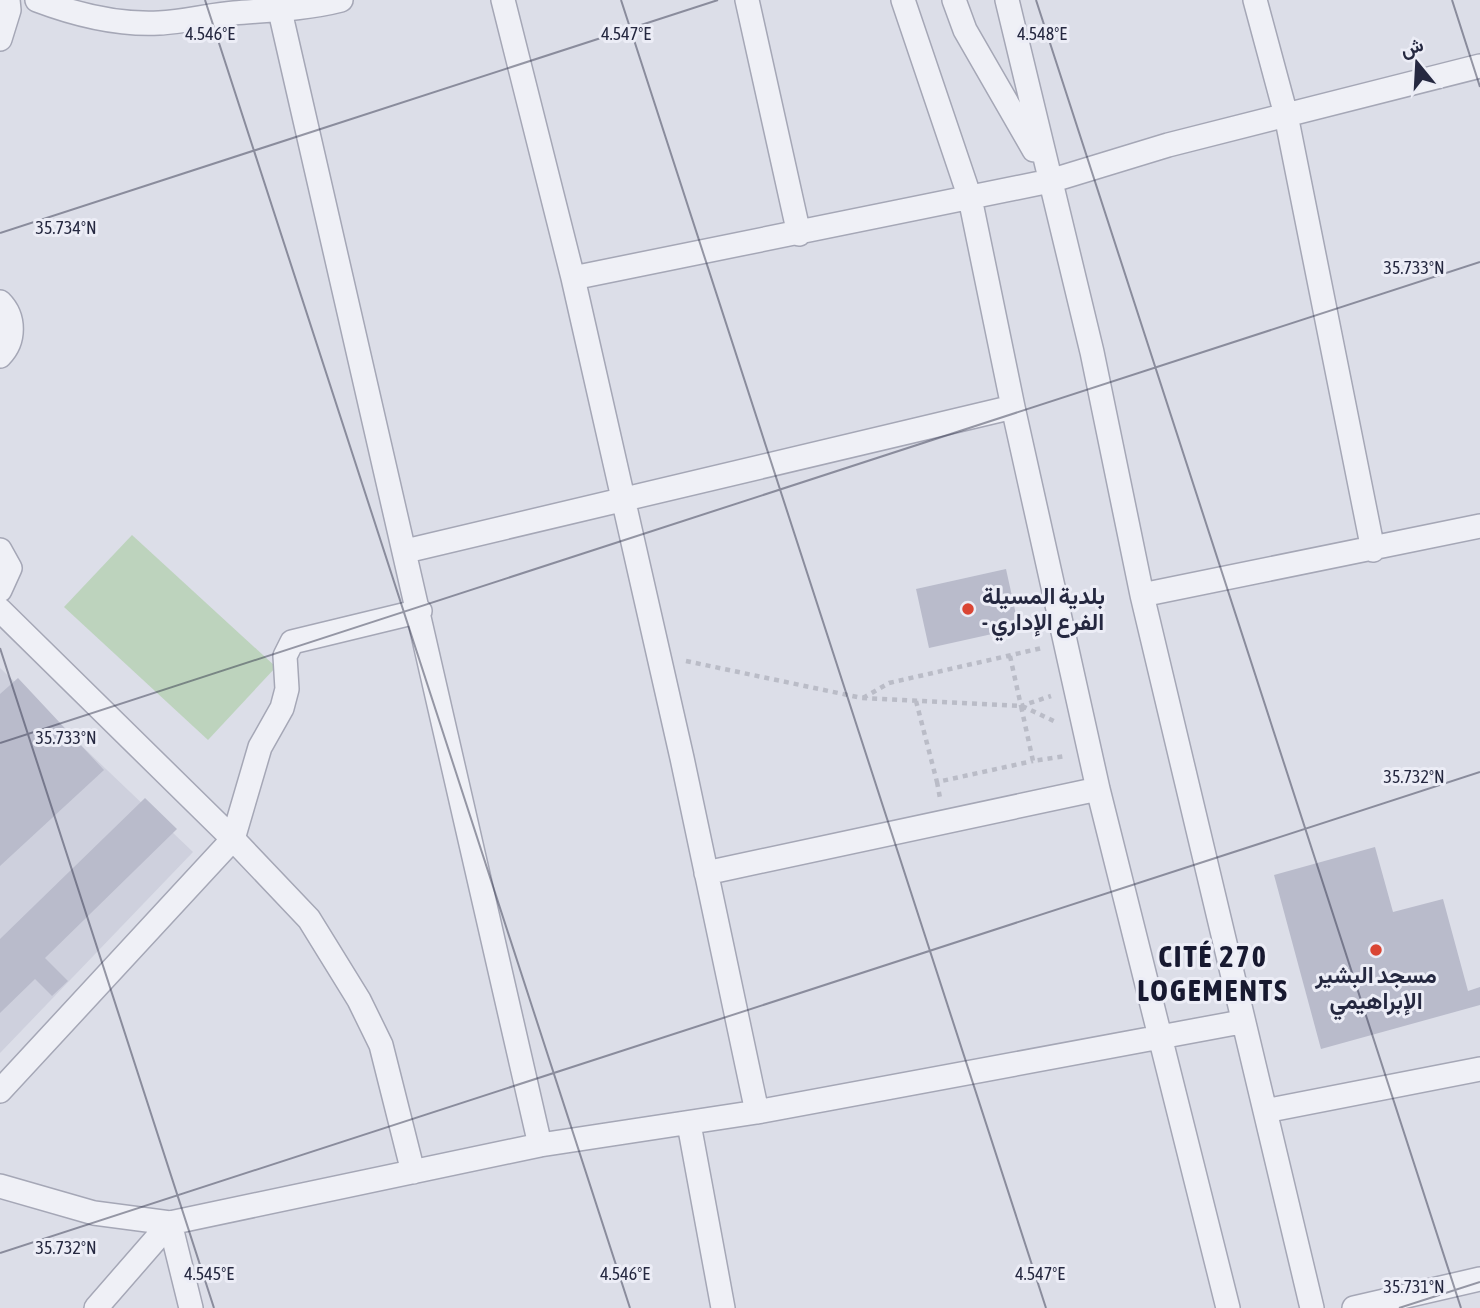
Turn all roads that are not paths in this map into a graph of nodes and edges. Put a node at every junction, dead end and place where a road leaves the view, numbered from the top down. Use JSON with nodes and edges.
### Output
{"nodes":[{"id":1,"x":8,"y":0,"type":"edge"},
{"id":2,"x":37,"y":0,"type":"edge"},
{"id":3,"x":341,"y":0,"type":"edge"},
{"id":4,"x":503,"y":0,"type":"edge"},
{"id":5,"x":747,"y":0,"type":"edge"},
{"id":6,"x":903,"y":0,"type":"edge"},
{"id":7,"x":954,"y":0,"type":"edge"},
{"id":8,"x":1007,"y":0,"type":"edge"},
{"id":9,"x":1255,"y":0,"type":"edge"},
{"id":10,"x":275,"y":5,"type":"edge"},
{"id":11,"x":0,"y":39,"type":"edge"},
{"id":12,"x":1480,"y":66,"type":"edge"},
{"id":13,"x":1286,"y":115,"type":"junction"},
{"id":14,"x":1050,"y":181,"type":"junction"},
{"id":15,"x":971,"y":198,"type":"junction"},
{"id":16,"x":799,"y":234,"type":"junction"},
{"id":17,"x":573,"y":278,"type":"junction"},
{"id":18,"x":0,"y":302,"type":"edge"},
{"id":19,"x":0,"y":356,"type":"edge"},
{"id":20,"x":1013,"y":407,"type":"junction"},
{"id":21,"x":623,"y":498,"type":"junction"},
{"id":22,"x":1480,"y":526,"type":"edge"},
{"id":23,"x":0,"y":550,"type":"edge"},
{"id":24,"x":1373,"y":550,"type":"junction"},
{"id":25,"x":406,"y":551,"type":"junction"},
{"id":26,"x":0,"y":590,"type":"edge"},
{"id":27,"x":1142,"y":595,"type":"junction"},
{"id":28,"x":0,"y":610,"type":"edge"},
{"id":29,"x":419,"y":611,"type":"junction"},
{"id":30,"x":1098,"y":789,"type":"junction"},
{"id":31,"x":233,"y":839,"type":"junction"},
{"id":32,"x":706,"y":873,"type":"junction"},
{"id":33,"x":1241,"y":1022,"type":"junction"},
{"id":34,"x":1160,"y":1035,"type":"junction"},
{"id":35,"x":1480,"y":1069,"type":"edge"},
{"id":36,"x":0,"y":1091,"type":"edge"},
{"id":37,"x":1265,"y":1111,"type":"junction"},
{"id":38,"x":757,"y":1112,"type":"junction"},
{"id":39,"x":689,"y":1124,"type":"junction"},
{"id":40,"x":540,"y":1145,"type":"junction"},
{"id":41,"x":413,"y":1172,"type":"junction"},
{"id":42,"x":0,"y":1186,"type":"edge"},
{"id":43,"x":170,"y":1223,"type":"junction"},
{"id":44,"x":1480,"y":1279,"type":"edge"},
{"id":45,"x":96,"y":1308,"type":"edge"},
{"id":46,"x":191,"y":1308,"type":"edge"},
{"id":47,"x":723,"y":1308,"type":"edge"},
{"id":48,"x":1228,"y":1308,"type":"edge"},
{"id":49,"x":1312,"y":1308,"type":"edge"},
{"id":50,"x":1354,"y":1308,"type":"edge"}],
"edges":[{"from":1,"to":11,"type":"street"},
{"from":2,"to":10,"type":"street"},
{"from":3,"to":10,"type":"street"},
{"from":4,"to":17,"type":"street"},
{"from":5,"to":16,"type":"street"},
{"from":6,"to":15,"type":"street"},
{"from":7,"to":14,"type":"street"},
{"from":8,"to":14,"type":"street"},
{"from":9,"to":13,"type":"street"},
{"from":10,"to":25,"type":"street"},
{"from":12,"to":13,"type":"street"},
{"from":13,"to":14,"type":"street"},
{"from":13,"to":24,"type":"street"},
{"from":14,"to":15,"type":"street"},
{"from":14,"to":27,"type":"street"},
{"from":15,"to":16,"type":"street"},
{"from":15,"to":20,"type":"street"},
{"from":16,"to":17,"type":"street"},
{"from":17,"to":21,"type":"street"},
{"from":18,"to":19,"type":"street"},
{"from":20,"to":21,"type":"street"},
{"from":20,"to":30,"type":"street"},
{"from":21,"to":25,"type":"street"},
{"from":21,"to":32,"type":"street"},
{"from":22,"to":24,"type":"street"},
{"from":23,"to":26,"type":"street"},
{"from":24,"to":27,"type":"street"},
{"from":25,"to":29,"type":"street"},
{"from":27,"to":33,"type":"street"},
{"from":28,"to":31,"type":"street"},
{"from":29,"to":31,"type":"street"},
{"from":29,"to":40,"type":"street"},
{"from":30,"to":32,"type":"street"},
{"from":30,"to":34,"type":"street"},
{"from":31,"to":36,"type":"street"},
{"from":31,"to":41,"type":"street"},
{"from":32,"to":38,"type":"street"},
{"from":33,"to":34,"type":"street"},
{"from":33,"to":37,"type":"street"},
{"from":34,"to":38,"type":"street"},
{"from":34,"to":48,"type":"street"},
{"from":35,"to":37,"type":"street"},
{"from":37,"to":49,"type":"street"},
{"from":38,"to":39,"type":"street"},
{"from":39,"to":40,"type":"street"},
{"from":39,"to":47,"type":"street"},
{"from":40,"to":41,"type":"street"},
{"from":41,"to":43,"type":"street"},
{"from":42,"to":43,"type":"street"},
{"from":43,"to":45,"type":"street"},
{"from":43,"to":46,"type":"street"},
{"from":44,"to":50,"type":"street"}]}
